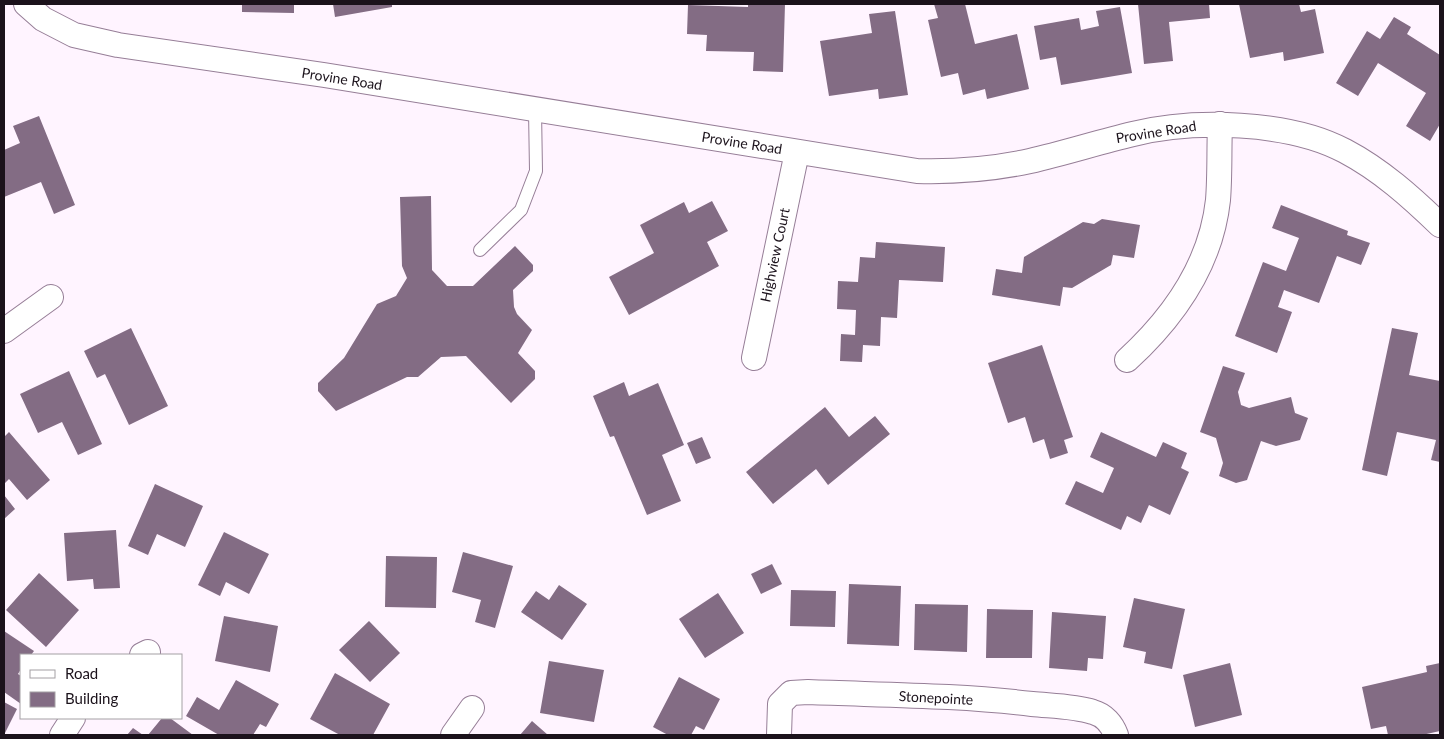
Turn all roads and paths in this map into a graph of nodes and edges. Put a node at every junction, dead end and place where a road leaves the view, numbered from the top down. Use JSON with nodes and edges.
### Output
{"nodes":[{"id":1,"x":26,"y":4,"type":"edge"},
{"id":2,"x":535,"y":110,"type":"junction"},
{"id":3,"x":1220,"y":124,"type":"junction"},
{"id":4,"x":797,"y":152,"type":"junction"},
{"id":5,"x":1440,"y":225,"type":"edge"},
{"id":6,"x":480,"y":250,"type":"dead end"},
{"id":7,"x":51,"y":297,"type":"dead end"},
{"id":8,"x":4,"y":332,"type":"edge"},
{"id":9,"x":754,"y":358,"type":"dead end"},
{"id":10,"x":1127,"y":360,"type":"dead end"},
{"id":11,"x":472,"y":708,"type":"dead end"},
{"id":12,"x":72,"y":719,"type":"edge"},
{"id":13,"x":62,"y":735,"type":"edge"},
{"id":14,"x":453,"y":735,"type":"edge"},
{"id":15,"x":779,"y":735,"type":"edge"},
{"id":16,"x":1116,"y":735,"type":"edge"}],
"edges":[{"from":1,"to":2,"type":"street","name":"Provine Road"},
{"from":2,"to":4,"type":"street","name":"Provine Road"},
{"from":2,"to":6,"type":"lane"},
{"from":3,"to":4,"type":"street","name":"Provine Road"},
{"from":3,"to":5,"type":"street","name":"Provine Road"},
{"from":3,"to":10,"type":"street"},
{"from":4,"to":9,"type":"street","name":"Highview Court"},
{"from":7,"to":8,"type":"street"},
{"from":11,"to":14,"type":"street"},
{"from":12,"to":13,"type":"street"},
{"from":15,"to":16,"type":"street","name":"Stonepointe"}]}
